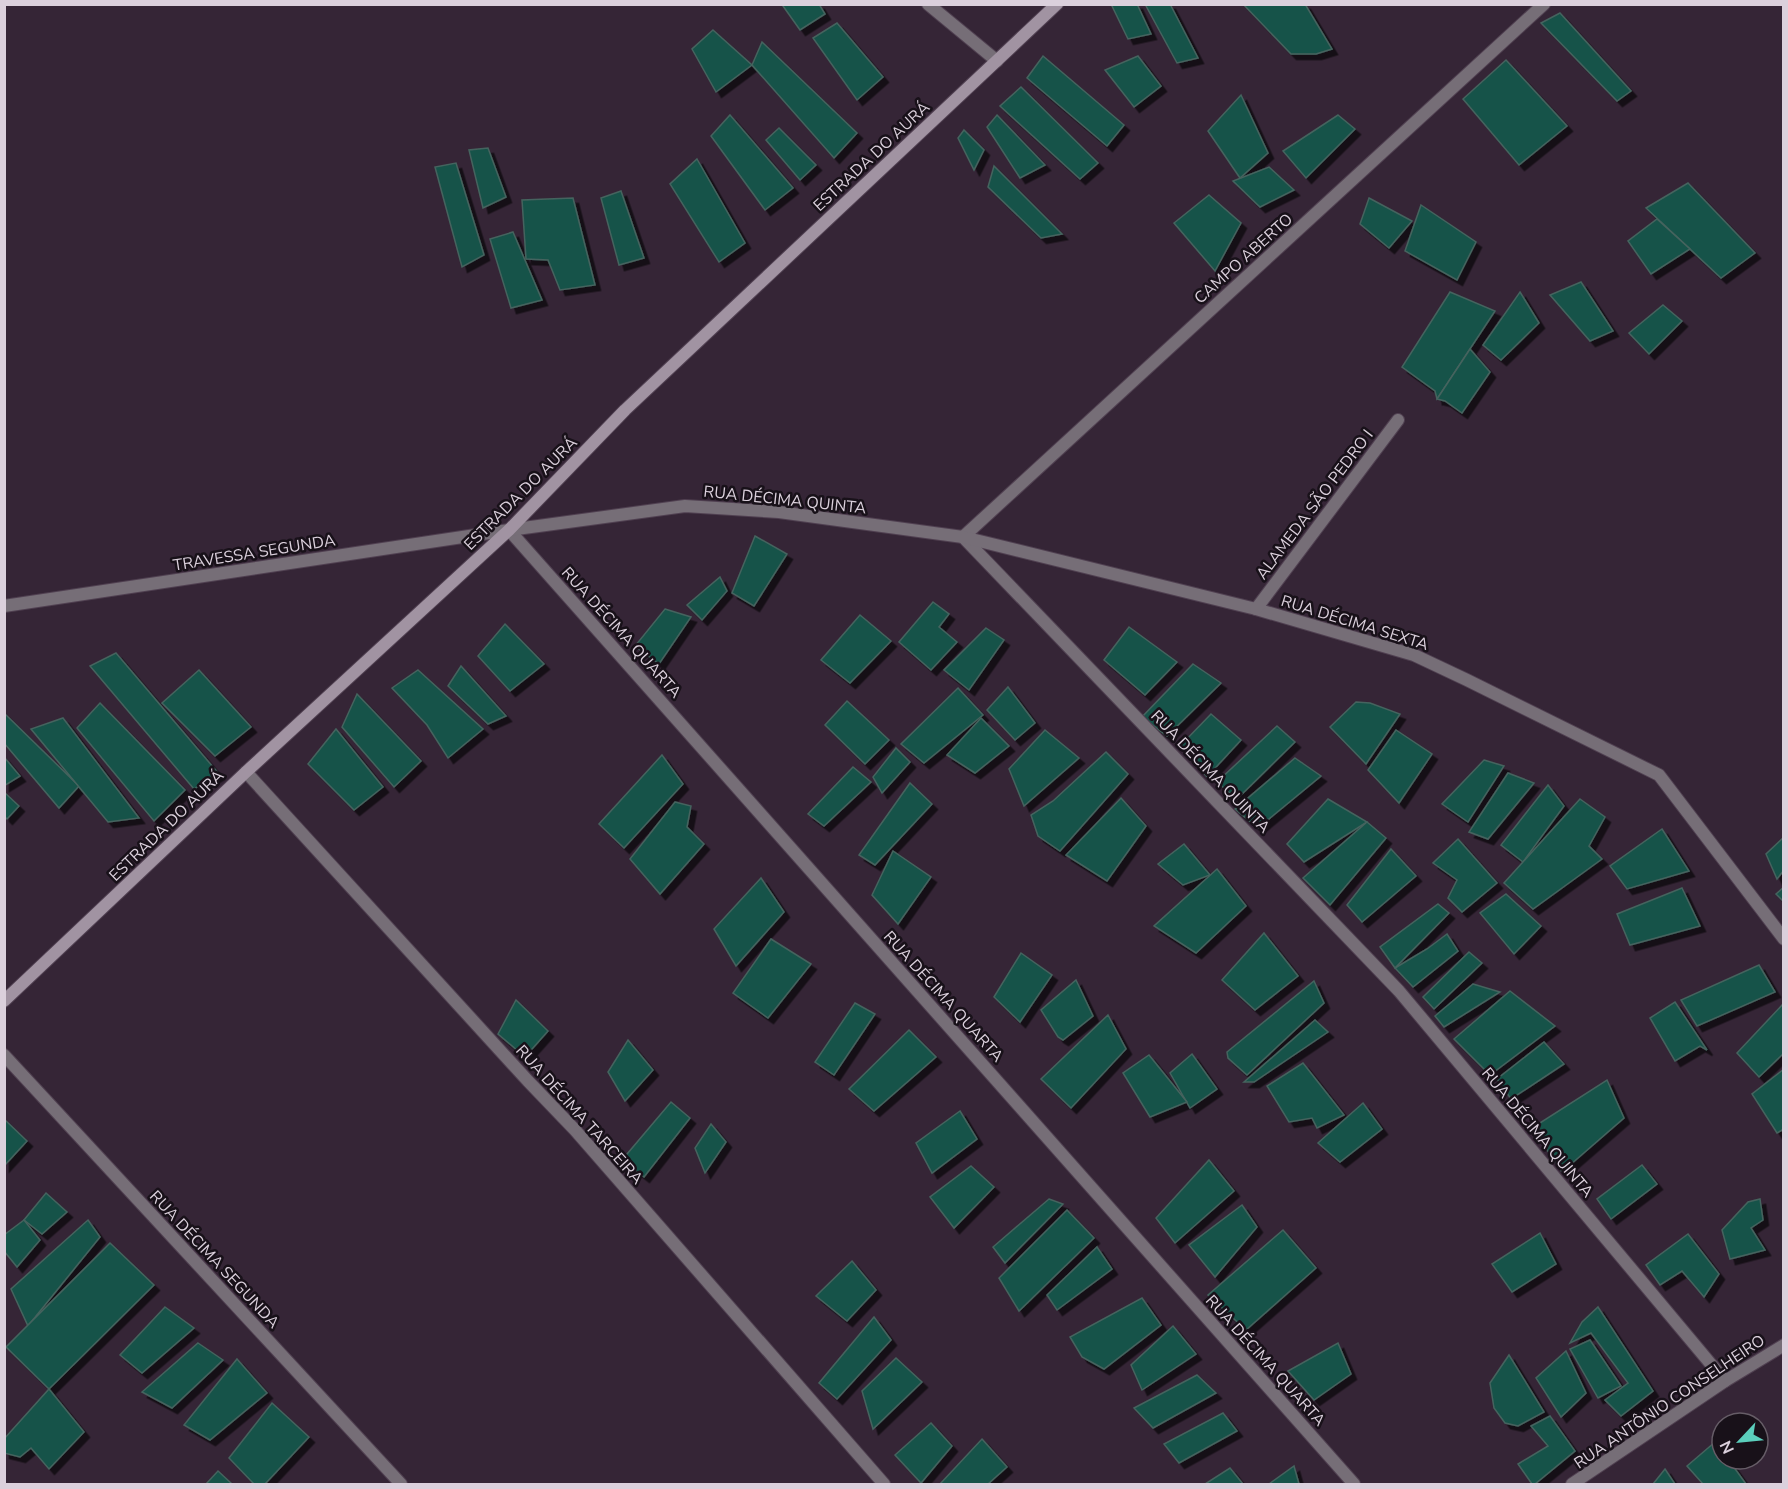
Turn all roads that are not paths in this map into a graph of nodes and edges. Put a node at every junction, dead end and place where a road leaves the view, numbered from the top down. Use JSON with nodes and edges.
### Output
{"nodes":[{"id":1,"x":928,"y":4,"type":"edge"},
{"id":2,"x":1057,"y":4,"type":"edge"},
{"id":3,"x":1544,"y":4,"type":"edge"},
{"id":4,"x":997,"y":61,"type":"junction"},
{"id":5,"x":1398,"y":420,"type":"dead end"},
{"id":6,"x":509,"y":530,"type":"junction"},
{"id":7,"x":963,"y":537,"type":"junction"},
{"id":8,"x":4,"y":606,"type":"edge"},
{"id":9,"x":1256,"y":609,"type":"junction"},
{"id":10,"x":246,"y":772,"type":"junction"},
{"id":11,"x":1784,"y":939,"type":"edge"},
{"id":12,"x":4,"y":1001,"type":"edge"},
{"id":13,"x":4,"y":1055,"type":"edge"},
{"id":14,"x":1784,"y":1345,"type":"edge"},
{"id":15,"x":1725,"y":1382,"type":"junction"},
{"id":16,"x":401,"y":1485,"type":"edge"},
{"id":17,"x":884,"y":1485,"type":"edge"},
{"id":18,"x":1354,"y":1485,"type":"edge"},
{"id":19,"x":1572,"y":1485,"type":"edge"}],
"edges":[{"from":1,"to":4,"type":"street"},
{"from":2,"to":4,"type":"street","name":"ESTRADA DO AURÁ"},
{"from":3,"to":7,"type":"street","name":"CAMPO ABERTO"},
{"from":4,"to":6,"type":"street","name":"ESTRADA DO AURÁ"},
{"from":5,"to":9,"type":"street","name":"ALAMEDA SÃO PEDRO I"},
{"from":6,"to":7,"type":"street","name":"RUA DÉCIMA QUINTA"},
{"from":6,"to":8,"type":"street","name":"TRAVESSA SEGUNDA"},
{"from":6,"to":10,"type":"street","name":"ESTRADA DO AURÁ"},
{"from":6,"to":18,"type":"street","name":"RUA DÉCIMA QUARTA"},
{"from":7,"to":9,"type":"street","name":"RUA DÉCIMA SEXTA"},
{"from":7,"to":15,"type":"street","name":"RUA DÉCIMA QUINTA"},
{"from":9,"to":11,"type":"street","name":"RUA DÉCIMA SEXTA"},
{"from":10,"to":12,"type":"street","name":"ESTRADA DO AURÁ"},
{"from":10,"to":17,"type":"street","name":"RUA DÉCIMA TARCEIRA"},
{"from":13,"to":16,"type":"street","name":"RUA DÉCIMA SEGUNDA"},
{"from":14,"to":15,"type":"street","name":"RUA ANTÔNIO CONSELHEIRO"},
{"from":15,"to":19,"type":"street","name":"RUA ANTÔNIO CONSELHEIRO"}]}
